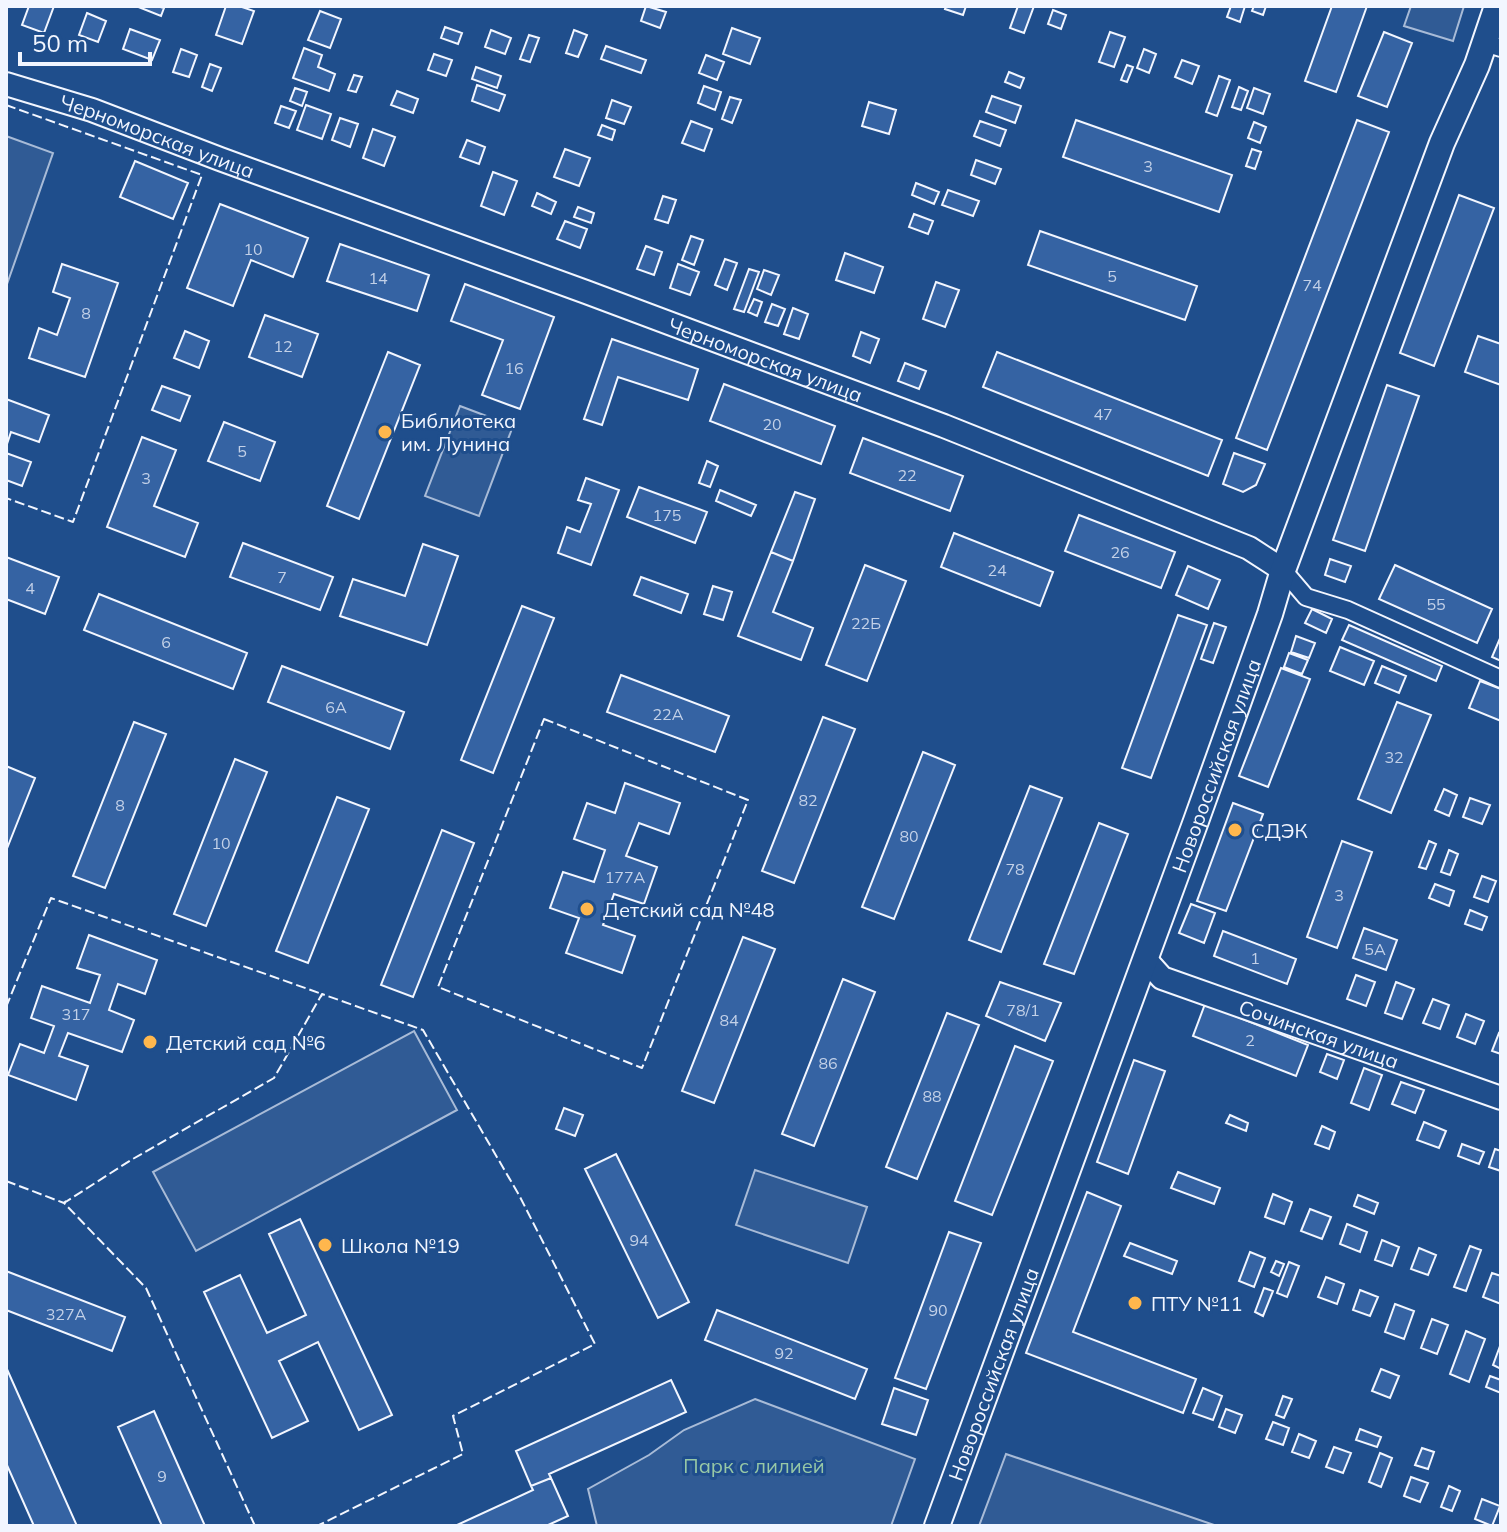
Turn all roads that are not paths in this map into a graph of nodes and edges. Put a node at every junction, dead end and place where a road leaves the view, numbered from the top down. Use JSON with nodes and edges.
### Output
{"nodes":[{"id":1,"x":1497,"y":6,"type":"edge"},
{"id":2,"x":1493,"y":45,"type":"edge"},
{"id":3,"x":6,"y":84,"type":"edge"},
{"id":4,"x":1283,"y":570,"type":"junction"},
{"id":5,"x":1501,"y":679,"type":"edge"},
{"id":6,"x":1145,"y":959,"type":"junction"},
{"id":7,"x":1501,"y":1098,"type":"edge"},
{"id":8,"x":937,"y":1526,"type":"edge"}],
"edges":[{"from":1,"to":2,"type":"main road","name":"Новороссийская улица"},
{"from":2,"to":4,"type":"main road","name":"Новороссийская улица"},
{"from":3,"to":4,"type":"main road","name":"Черноморская улица"},
{"from":4,"to":5,"type":"street","name":"Черноморская улица"},
{"from":4,"to":6,"type":"main road","name":"Новороссийская улица"},
{"from":6,"to":7,"type":"main road","name":"Сочинская улица"},
{"from":6,"to":8,"type":"main road","name":"Новороссийская улица"}]}
